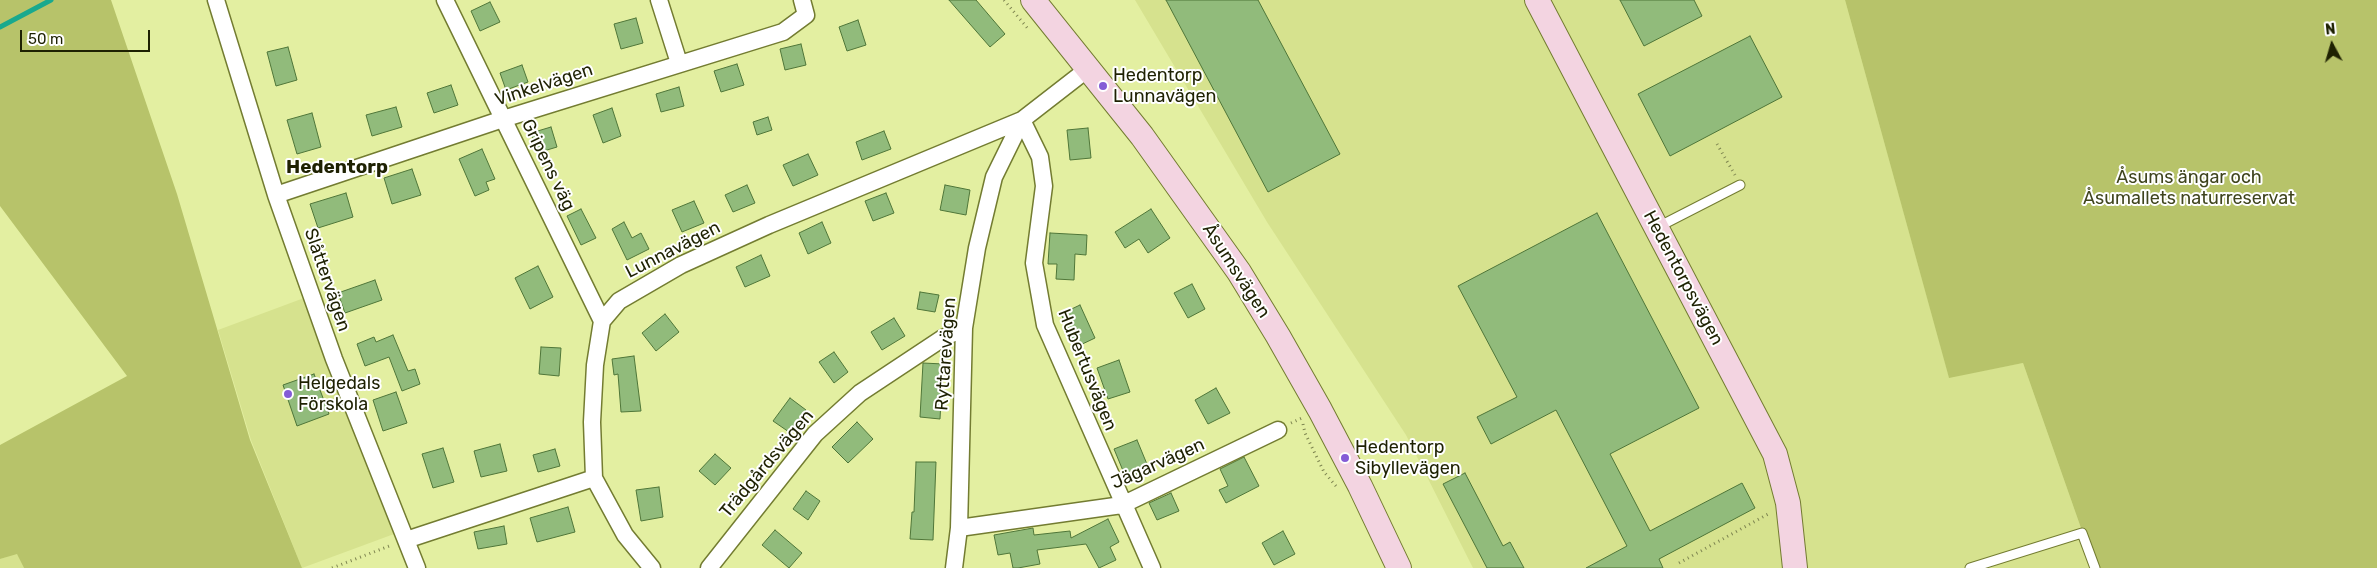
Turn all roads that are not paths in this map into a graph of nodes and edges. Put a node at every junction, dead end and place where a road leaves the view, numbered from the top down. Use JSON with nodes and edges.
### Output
{"nodes":[{"id":1,"x":216,"y":0,"type":"edge"},
{"id":2,"x":445,"y":0,"type":"edge"},
{"id":3,"x":659,"y":0,"type":"edge"},
{"id":4,"x":802,"y":0,"type":"edge"},
{"id":5,"x":1033,"y":0,"type":"edge"},
{"id":6,"x":1537,"y":0,"type":"edge"},
{"id":7,"x":679,"y":63,"type":"junction"},
{"id":8,"x":1089,"y":68,"type":"junction"},
{"id":9,"x":503,"y":119,"type":"junction"},
{"id":10,"x":1022,"y":120,"type":"junction"},
{"id":11,"x":1740,"y":184,"type":"road end"},
{"id":12,"x":276,"y":195,"type":"junction"},
{"id":13,"x":1656,"y":228,"type":"junction"},
{"id":14,"x":602,"y":321,"type":"junction"},
{"id":15,"x":964,"y":328,"type":"junction"},
{"id":16,"x":1278,"y":430,"type":"dead end"},
{"id":17,"x":594,"y":478,"type":"junction"},
{"id":18,"x":1122,"y":505,"type":"junction"},
{"id":19,"x":959,"y":528,"type":"junction"},
{"id":20,"x":406,"y":540,"type":"junction"},
{"id":21,"x":417,"y":568,"type":"edge"},
{"id":22,"x":652,"y":568,"type":"edge"},
{"id":23,"x":708,"y":568,"type":"edge"},
{"id":24,"x":954,"y":568,"type":"edge"},
{"id":25,"x":1152,"y":568,"type":"edge"},
{"id":26,"x":1399,"y":568,"type":"edge"},
{"id":27,"x":1795,"y":568,"type":"edge"},
{"id":28,"x":1970,"y":568,"type":"edge"},
{"id":29,"x":2095,"y":568,"type":"edge"}],
"edges":[{"from":1,"to":12,"type":"street","name":"Slåttervägen"},
{"from":2,"to":9,"type":"street","name":"Gripens väg"},
{"from":3,"to":7,"type":"street"},
{"from":4,"to":7,"type":"street","name":"Vinkelvägen"},
{"from":5,"to":8,"type":"street","name":"Åsumsvägen"},
{"from":6,"to":13,"type":"street","name":"Hedentorpsvägen"},
{"from":7,"to":9,"type":"street","name":"Vinkelvägen"},
{"from":8,"to":10,"type":"street","name":"Lunnavägen"},
{"from":8,"to":26,"type":"street","name":"Åsumsvägen"},
{"from":9,"to":12,"type":"street","name":"Vinkelvägen"},
{"from":9,"to":14,"type":"street","name":"Gripens väg"},
{"from":10,"to":14,"type":"street","name":"Lunnavägen"},
{"from":10,"to":15,"type":"street","name":"Ryttarevägen"},
{"from":10,"to":18,"type":"street","name":"Hubertusvägen"},
{"from":11,"to":13,"type":"lane"},
{"from":12,"to":20,"type":"street","name":"Slåttervägen"},
{"from":13,"to":27,"type":"street","name":"Hedentorpsvägen"},
{"from":14,"to":17,"type":"street"},
{"from":15,"to":19,"type":"street","name":"Ryttarevägen"},
{"from":15,"to":23,"type":"street","name":"Trädgårdsvägen"},
{"from":16,"to":18,"type":"street","name":"Jägarvägen"},
{"from":17,"to":20,"type":"street"},
{"from":17,"to":22,"type":"street"},
{"from":18,"to":19,"type":"street","name":"Jägarvägen"},
{"from":18,"to":25,"type":"street","name":"Hubertusvägen"},
{"from":19,"to":24,"type":"street","name":"Ryttarevägen"},
{"from":20,"to":21,"type":"street","name":"Slåttervägen"},
{"from":28,"to":29,"type":"lane"}]}
